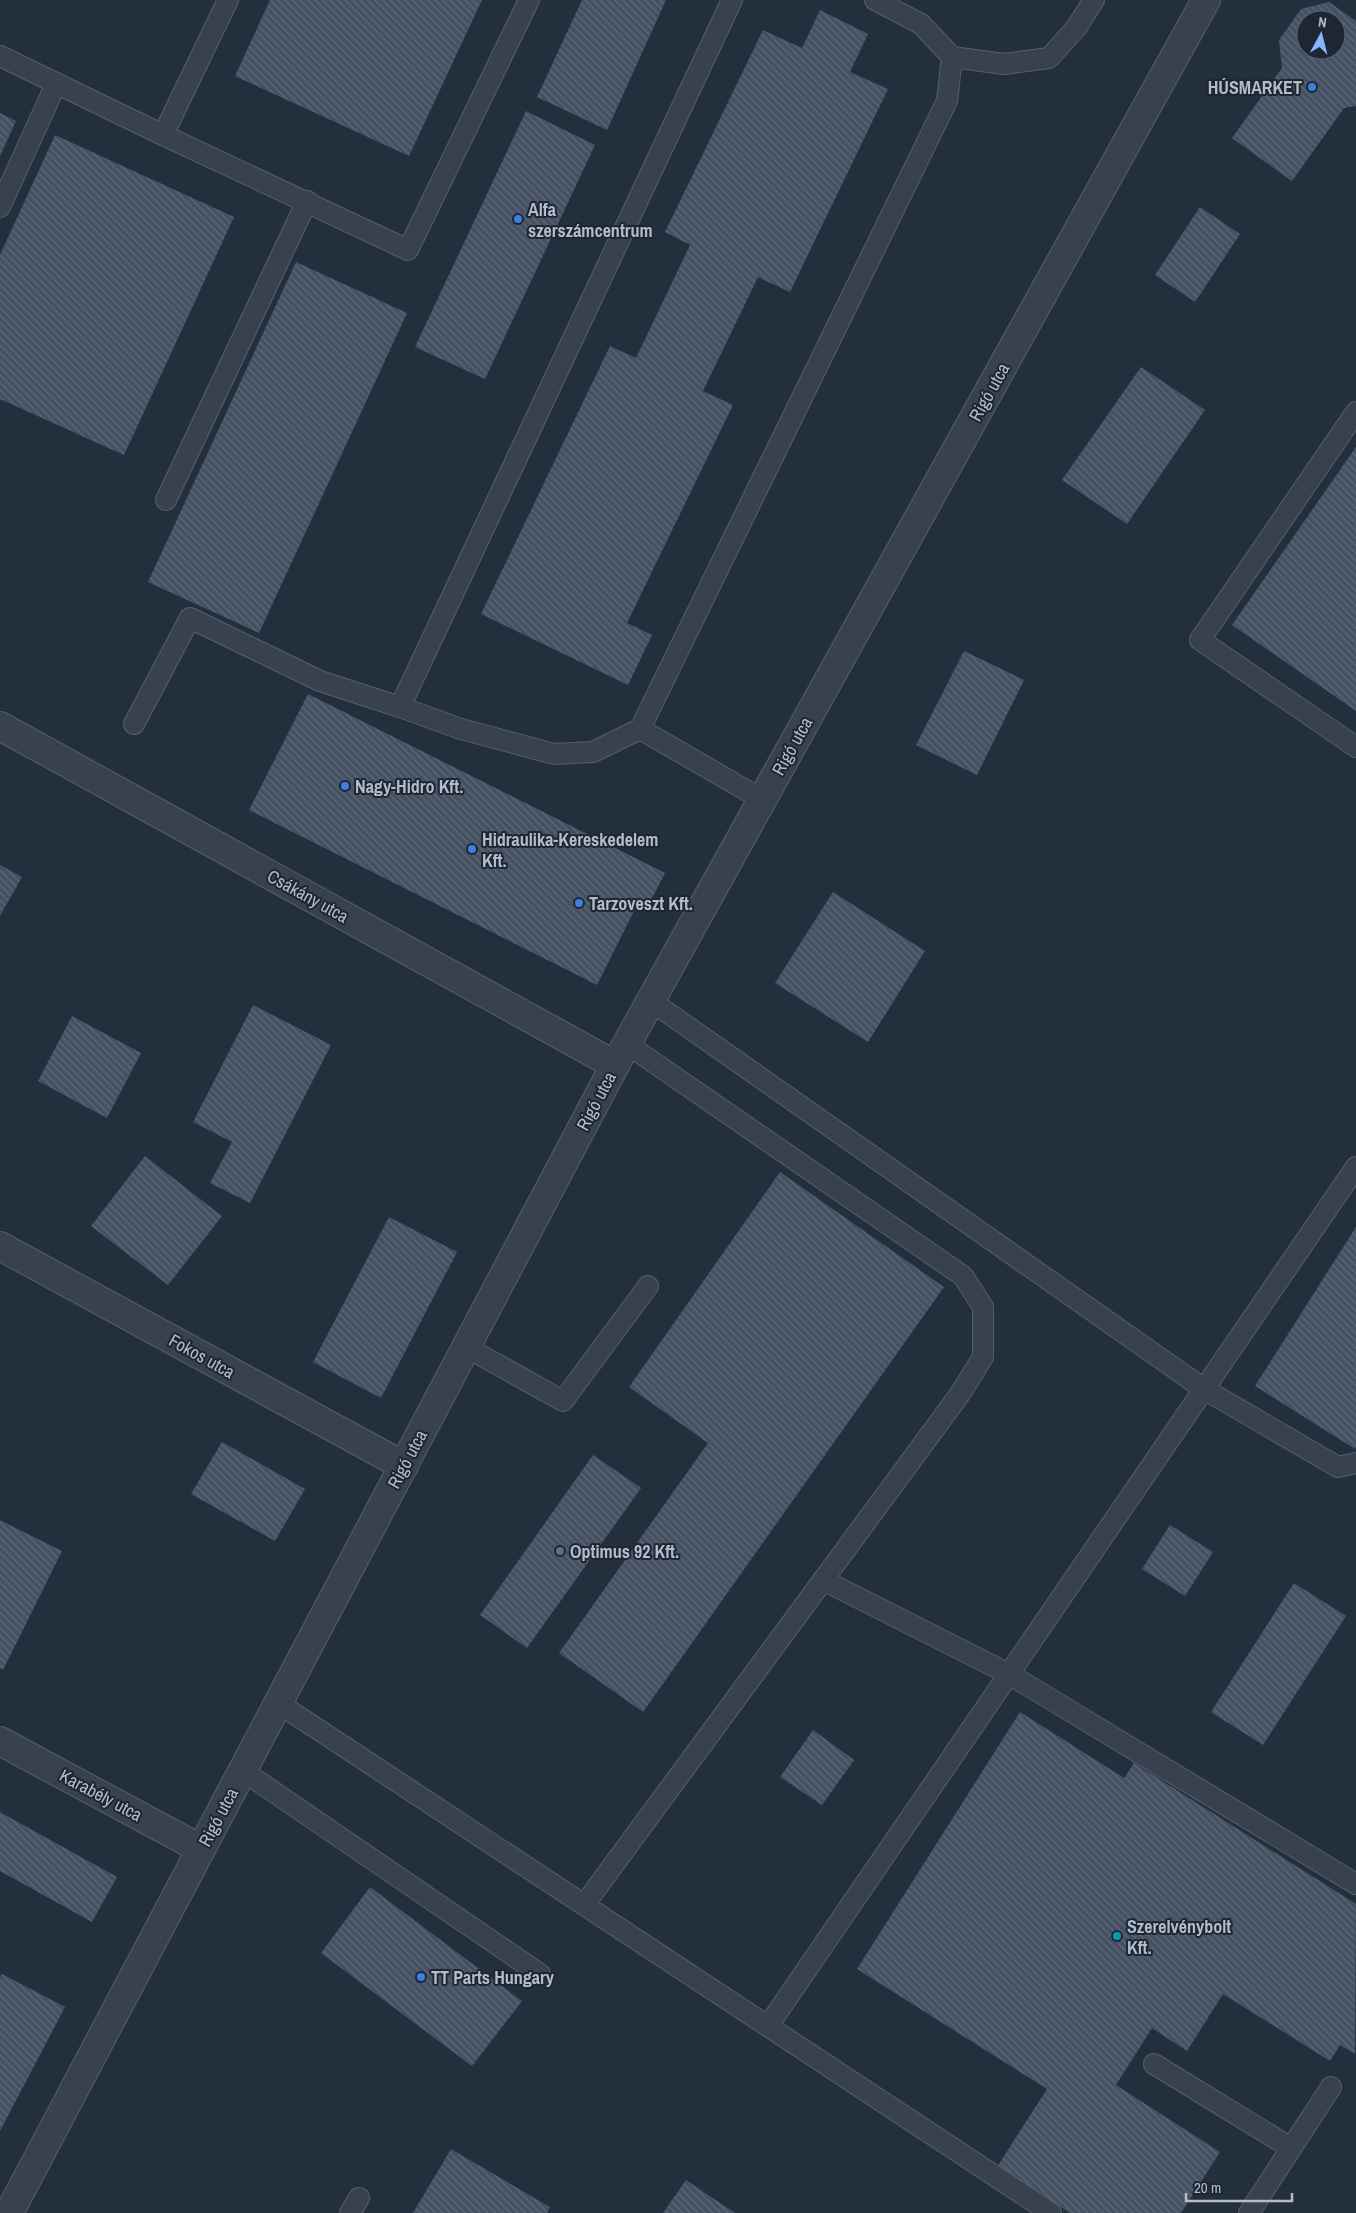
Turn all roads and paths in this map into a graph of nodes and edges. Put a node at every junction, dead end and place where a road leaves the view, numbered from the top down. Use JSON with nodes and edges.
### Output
{"nodes":[{"id":1,"x":228,"y":0,"type":"edge"},
{"id":2,"x":529,"y":0,"type":"edge"},
{"id":3,"x":732,"y":0,"type":"edge"},
{"id":4,"x":875,"y":0,"type":"edge"},
{"id":5,"x":1094,"y":0,"type":"edge"},
{"id":6,"x":1206,"y":0,"type":"edge"},
{"id":7,"x":0,"y":56,"type":"edge"},
{"id":8,"x":952,"y":57,"type":"junction"},
{"id":9,"x":56,"y":84,"type":"junction"},
{"id":10,"x":163,"y":134,"type":"junction"},
{"id":11,"x":307,"y":201,"type":"junction"},
{"id":12,"x":0,"y":206,"type":"edge"},
{"id":13,"x":1356,"y":412,"type":"edge"},
{"id":14,"x":166,"y":500,"type":"dead end"},
{"id":15,"x":400,"y":706,"type":"junction"},
{"id":16,"x":134,"y":724,"type":"dead end"},
{"id":17,"x":0,"y":726,"type":"edge"},
{"id":18,"x":640,"y":729,"type":"junction"},
{"id":19,"x":1356,"y":747,"type":"edge"},
{"id":20,"x":763,"y":800,"type":"junction"},
{"id":21,"x":651,"y":1001,"type":"junction"},
{"id":22,"x":621,"y":1055,"type":"junction"},
{"id":23,"x":1356,"y":1167,"type":"edge"},
{"id":24,"x":0,"y":1246,"type":"edge"},
{"id":25,"x":648,"y":1286,"type":"dead end"},
{"id":26,"x":466,"y":1347,"type":"junction"},
{"id":27,"x":1204,"y":1388,"type":"junction"},
{"id":28,"x":1356,"y":1463,"type":"edge"},
{"id":29,"x":404,"y":1466,"type":"junction"},
{"id":30,"x":823,"y":1580,"type":"junction"},
{"id":31,"x":1008,"y":1674,"type":"junction"},
{"id":32,"x":278,"y":1703,"type":"junction"},
{"id":33,"x":0,"y":1741,"type":"edge"},
{"id":34,"x":243,"y":1771,"type":"junction"},
{"id":35,"x":201,"y":1849,"type":"junction"},
{"id":36,"x":1356,"y":1884,"type":"edge"},
{"id":37,"x":584,"y":1905,"type":"junction"},
{"id":38,"x":540,"y":1974,"type":"dead end"},
{"id":39,"x":768,"y":2026,"type":"junction"},
{"id":40,"x":1154,"y":2064,"type":"dead end"},
{"id":41,"x":1331,"y":2087,"type":"dead end"},
{"id":42,"x":1291,"y":2148,"type":"junction"},
{"id":43,"x":9,"y":2213,"type":"edge"},
{"id":44,"x":1052,"y":2213,"type":"edge"},
{"id":45,"x":1249,"y":2213,"type":"edge"}],
"edges":[{"from":1,"to":10,"type":"lane"},
{"from":2,"to":11,"type":"lane"},
{"from":3,"to":15,"type":"lane"},
{"from":4,"to":8,"type":"lane"},
{"from":5,"to":8,"type":"lane"},
{"from":6,"to":20,"type":"street","name":"Rigó utca"},
{"from":7,"to":9,"type":"lane"},
{"from":8,"to":18,"type":"lane"},
{"from":9,"to":10,"type":"lane"},
{"from":9,"to":12,"type":"lane"},
{"from":10,"to":11,"type":"lane"},
{"from":11,"to":14,"type":"lane"},
{"from":13,"to":19,"type":"lane"},
{"from":15,"to":16,"type":"lane"},
{"from":15,"to":18,"type":"lane"},
{"from":17,"to":22,"type":"street","name":"Csákány utca"},
{"from":18,"to":20,"type":"lane"},
{"from":20,"to":21,"type":"street","name":"Rigó utca"},
{"from":21,"to":22,"type":"street","name":"Rigó utca"},
{"from":21,"to":27,"type":"lane"},
{"from":22,"to":26,"type":"street","name":"Rigó utca"},
{"from":22,"to":30,"type":"lane"},
{"from":23,"to":27,"type":"lane"},
{"from":24,"to":29,"type":"street","name":"Fokos utca"},
{"from":25,"to":26,"type":"lane"},
{"from":26,"to":29,"type":"street","name":"Rigó utca"},
{"from":27,"to":28,"type":"lane"},
{"from":27,"to":31,"type":"lane"},
{"from":29,"to":32,"type":"street","name":"Rigó utca"},
{"from":30,"to":31,"type":"lane"},
{"from":30,"to":37,"type":"lane"},
{"from":31,"to":36,"type":"lane"},
{"from":31,"to":39,"type":"lane"},
{"from":32,"to":34,"type":"street","name":"Rigó utca"},
{"from":32,"to":37,"type":"lane"},
{"from":33,"to":35,"type":"street","name":"Karabély utca"},
{"from":34,"to":35,"type":"street","name":"Rigó utca"},
{"from":34,"to":38,"type":"lane"},
{"from":35,"to":43,"type":"street","name":"Rigó utca"},
{"from":37,"to":39,"type":"lane"},
{"from":39,"to":44,"type":"lane"},
{"from":40,"to":42,"type":"lane"},
{"from":41,"to":42,"type":"lane"},
{"from":42,"to":45,"type":"lane"}]}
